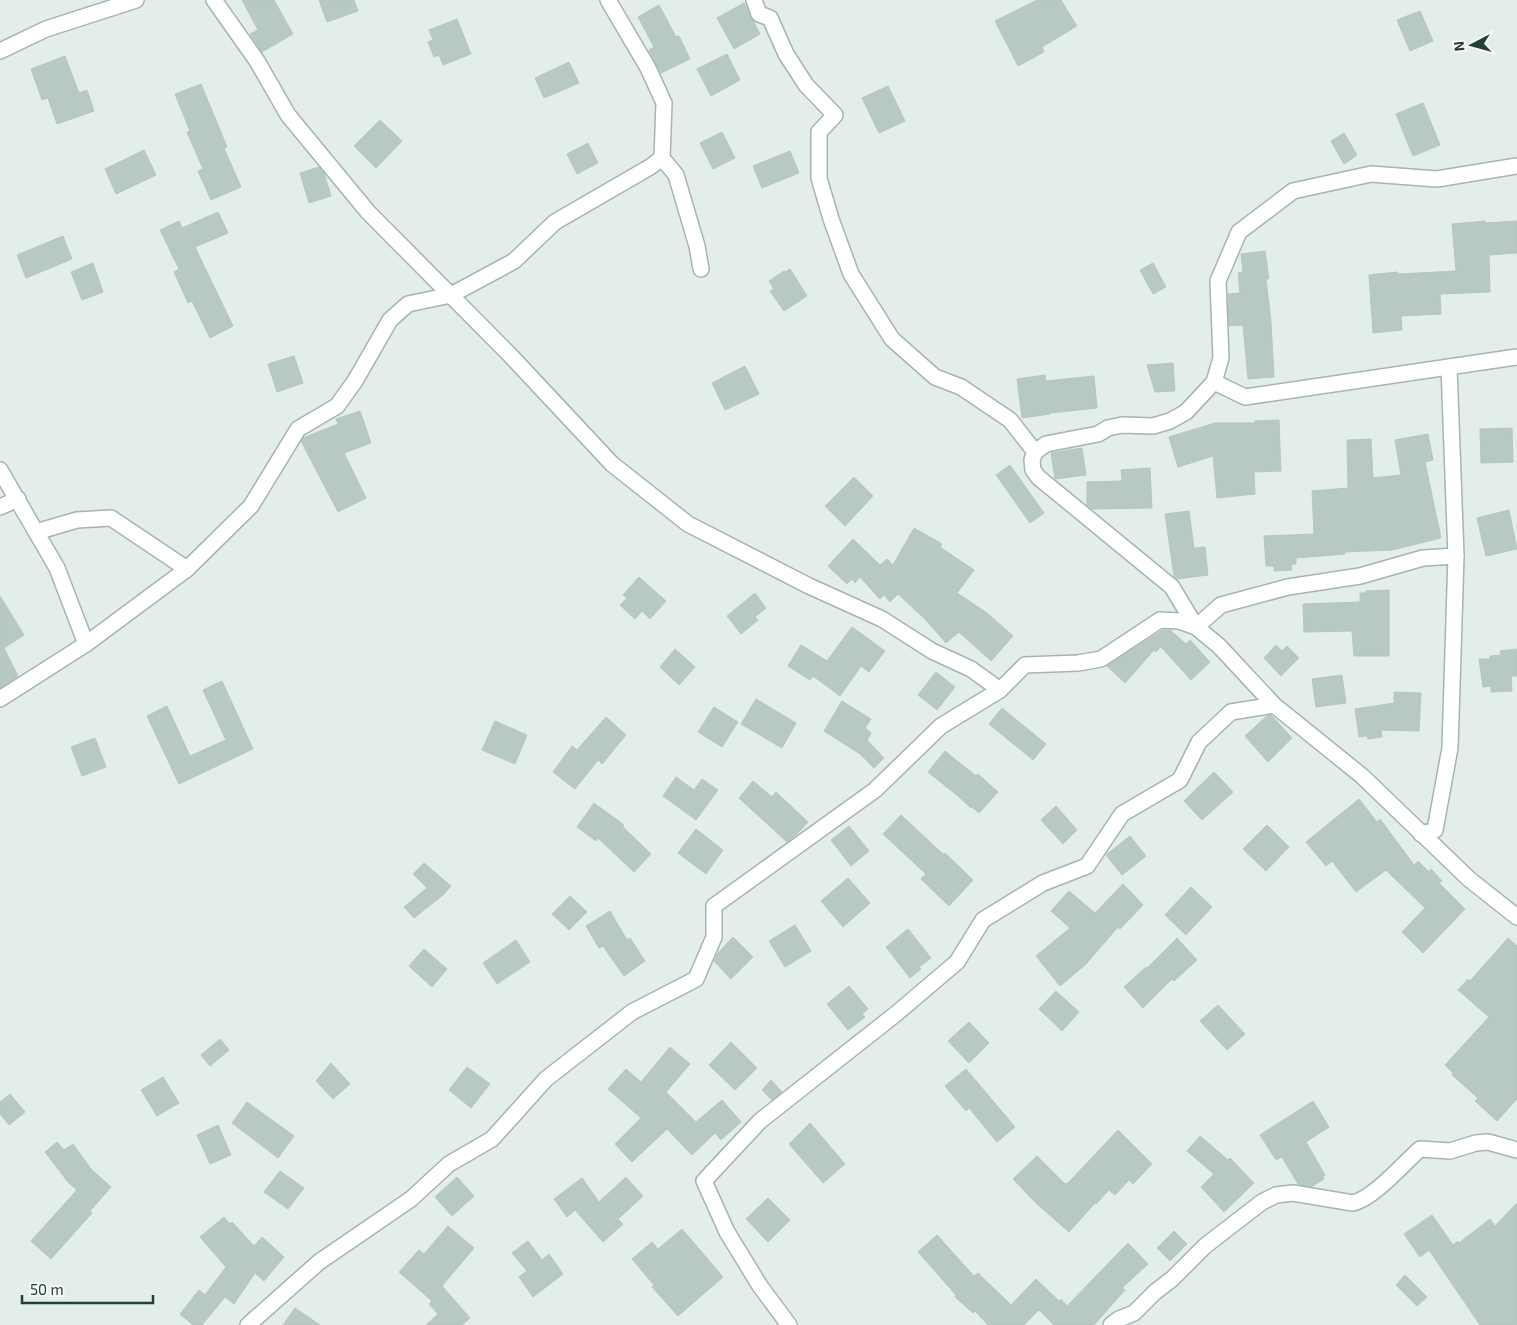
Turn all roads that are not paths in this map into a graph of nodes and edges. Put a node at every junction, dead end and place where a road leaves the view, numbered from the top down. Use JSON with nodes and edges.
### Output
{"nodes":[{"id":1,"x":136,"y":0,"type":"edge"},
{"id":2,"x":214,"y":0,"type":"edge"},
{"id":3,"x":608,"y":0,"type":"edge"},
{"id":4,"x":754,"y":0,"type":"edge"},
{"id":5,"x":0,"y":51,"type":"edge"},
{"id":6,"x":662,"y":158,"type":"junction"},
{"id":7,"x":1517,"y":166,"type":"edge"},
{"id":8,"x":701,"y":269,"type":"dead end"},
{"id":9,"x":451,"y":296,"type":"junction"},
{"id":10,"x":1517,"y":357,"type":"edge"},
{"id":11,"x":1449,"y":367,"type":"junction"},
{"id":12,"x":1214,"y":382,"type":"junction"},
{"id":13,"x":1035,"y":452,"type":"junction"},
{"id":14,"x":0,"y":470,"type":"edge"},
{"id":15,"x":18,"y":499,"type":"junction"},
{"id":16,"x":0,"y":507,"type":"edge"},
{"id":17,"x":36,"y":532,"type":"junction"},
{"id":18,"x":1456,"y":556,"type":"junction"},
{"id":19,"x":186,"y":569,"type":"junction"},
{"id":20,"x":1196,"y":627,"type":"junction"},
{"id":21,"x":86,"y":644,"type":"junction"},
{"id":22,"x":1000,"y":690,"type":"junction"},
{"id":23,"x":0,"y":698,"type":"edge"},
{"id":24,"x":1274,"y":705,"type":"junction"},
{"id":25,"x":1422,"y":834,"type":"junction"},
{"id":26,"x":1517,"y":917,"type":"edge"},
{"id":27,"x":1517,"y":1150,"type":"edge"},
{"id":28,"x":1120,"y":1323,"type":"edge"},
{"id":29,"x":248,"y":1325,"type":"edge"},
{"id":30,"x":788,"y":1325,"type":"edge"}],
"edges":[{"from":1,"to":5,"type":"street"},
{"from":2,"to":9,"type":"street"},
{"from":3,"to":6,"type":"street"},
{"from":4,"to":13,"type":"street"},
{"from":6,"to":8,"type":"street"},
{"from":6,"to":9,"type":"street"},
{"from":7,"to":12,"type":"street"},
{"from":9,"to":19,"type":"street"},
{"from":9,"to":22,"type":"street"},
{"from":10,"to":11,"type":"street"},
{"from":11,"to":12,"type":"street"},
{"from":11,"to":18,"type":"street"},
{"from":12,"to":13,"type":"street"},
{"from":13,"to":20,"type":"street"},
{"from":14,"to":15,"type":"street"},
{"from":15,"to":16,"type":"street"},
{"from":15,"to":17,"type":"street"},
{"from":17,"to":19,"type":"street"},
{"from":17,"to":21,"type":"street"},
{"from":18,"to":20,"type":"street"},
{"from":18,"to":25,"type":"street"},
{"from":19,"to":21,"type":"street"},
{"from":20,"to":22,"type":"street"},
{"from":20,"to":24,"type":"street"},
{"from":21,"to":23,"type":"street"},
{"from":22,"to":29,"type":"street"},
{"from":24,"to":25,"type":"street"},
{"from":24,"to":30,"type":"street"},
{"from":25,"to":26,"type":"street"},
{"from":27,"to":28,"type":"street"}]}
